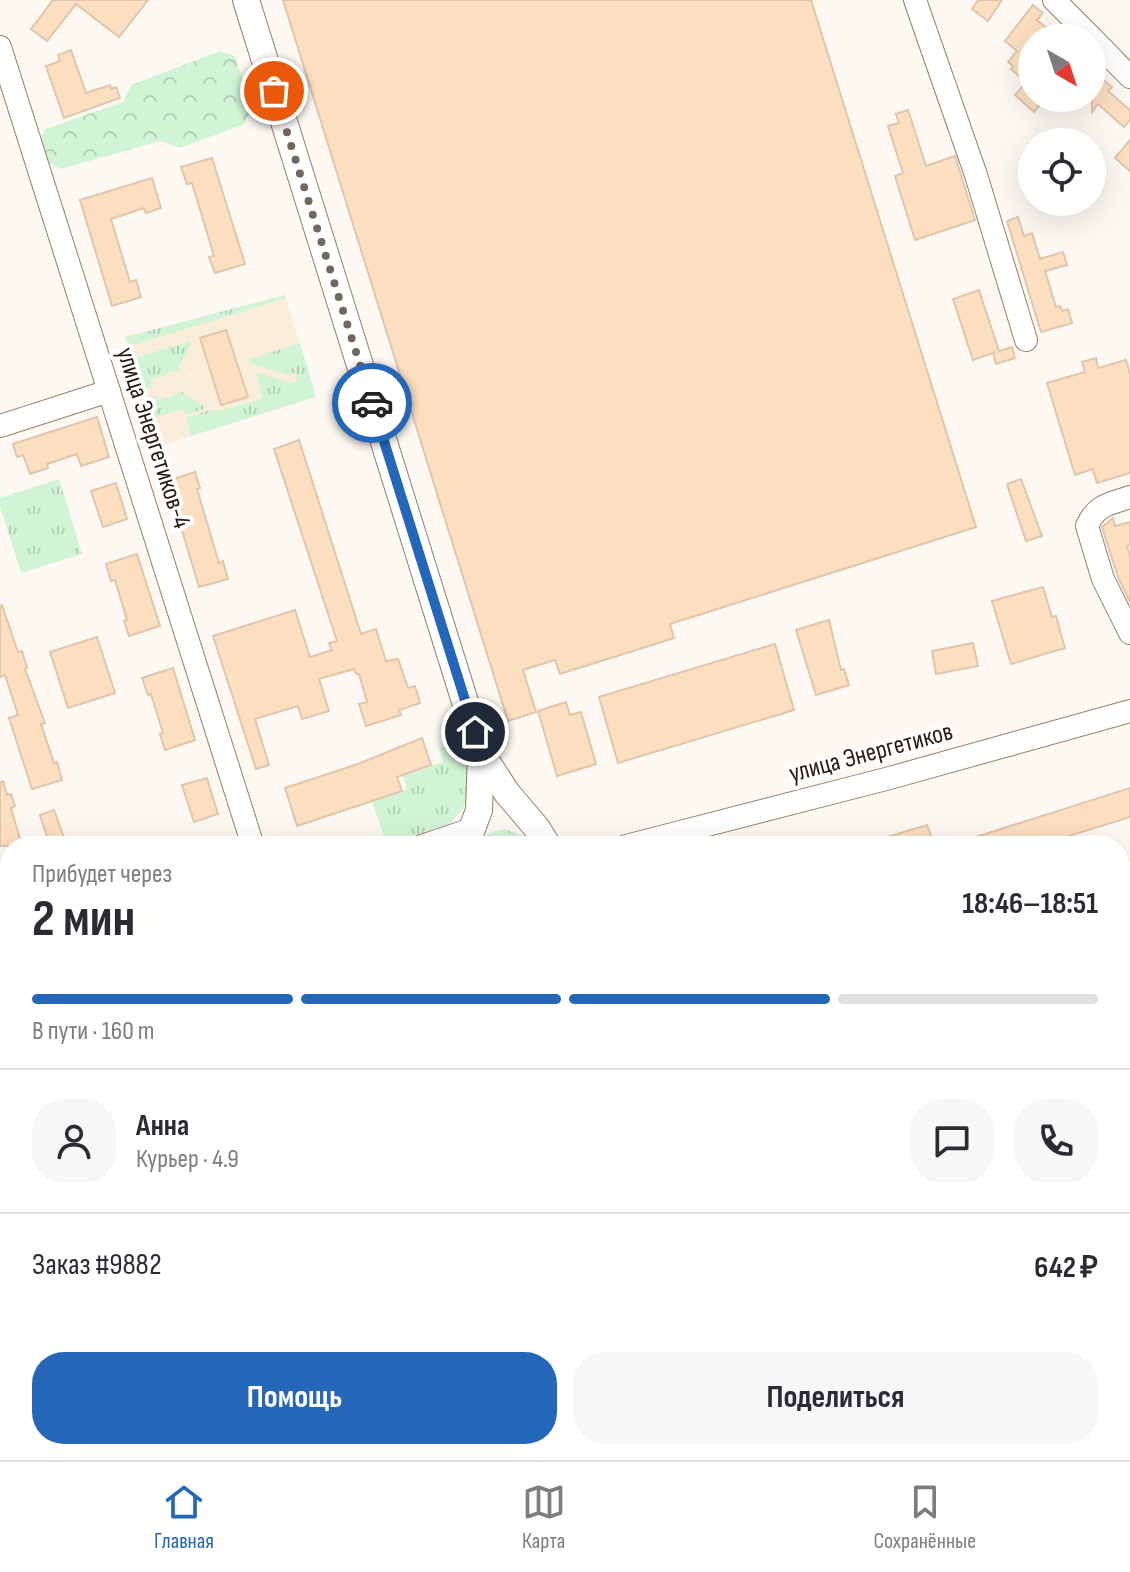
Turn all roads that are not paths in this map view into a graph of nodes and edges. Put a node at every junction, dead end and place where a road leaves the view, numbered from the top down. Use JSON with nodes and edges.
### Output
{"nodes":[{"id":1,"x":246,"y":0,"type":"edge"},
{"id":2,"x":915,"y":0,"type":"edge"},
{"id":3,"x":1054,"y":0,"type":"edge"},
{"id":4,"x":1078,"y":24,"type":"edge"},
{"id":5,"x":0,"y":47,"type":"edge"},
{"id":6,"x":1106,"y":52,"type":"edge"},
{"id":7,"x":1130,"y":76,"type":"edge"},
{"id":8,"x":1026,"y":340,"type":"dead end"},
{"id":9,"x":109,"y":391,"type":"junction"},
{"id":10,"x":0,"y":426,"type":"edge"},
{"id":11,"x":1130,"y":497,"type":"edge"},
{"id":12,"x":1130,"y":633,"type":"edge"},
{"id":13,"x":1130,"y":711,"type":"edge"},
{"id":14,"x":481,"y":753,"type":"junction"},
{"id":15,"x":250,"y":836,"type":"edge"},
{"id":16,"x":470,"y":836,"type":"edge"},
{"id":17,"x":471,"y":836,"type":"edge"},
{"id":18,"x":541,"y":836,"type":"edge"},
{"id":19,"x":541,"y":836,"type":"edge"},
{"id":20,"x":665,"y":836,"type":"edge"}],
"edges":[{"from":1,"to":14,"type":"main road"},
{"from":2,"to":8,"type":"street"},
{"from":3,"to":4,"type":"street"},
{"from":5,"to":9,"type":"street","name":"улица Энергетиков-4"},
{"from":6,"to":7,"type":"street"},
{"from":9,"to":10,"type":"street"},
{"from":9,"to":15,"type":"street","name":"улица Энергетиков-4"},
{"from":11,"to":12,"type":"street"},
{"from":13,"to":20,"type":"street","name":"улица Энергетиков"},
{"from":14,"to":16,"type":"main road"},
{"from":14,"to":18,"type":"main road"},
{"from":17,"to":19,"type":"main road"}]}
